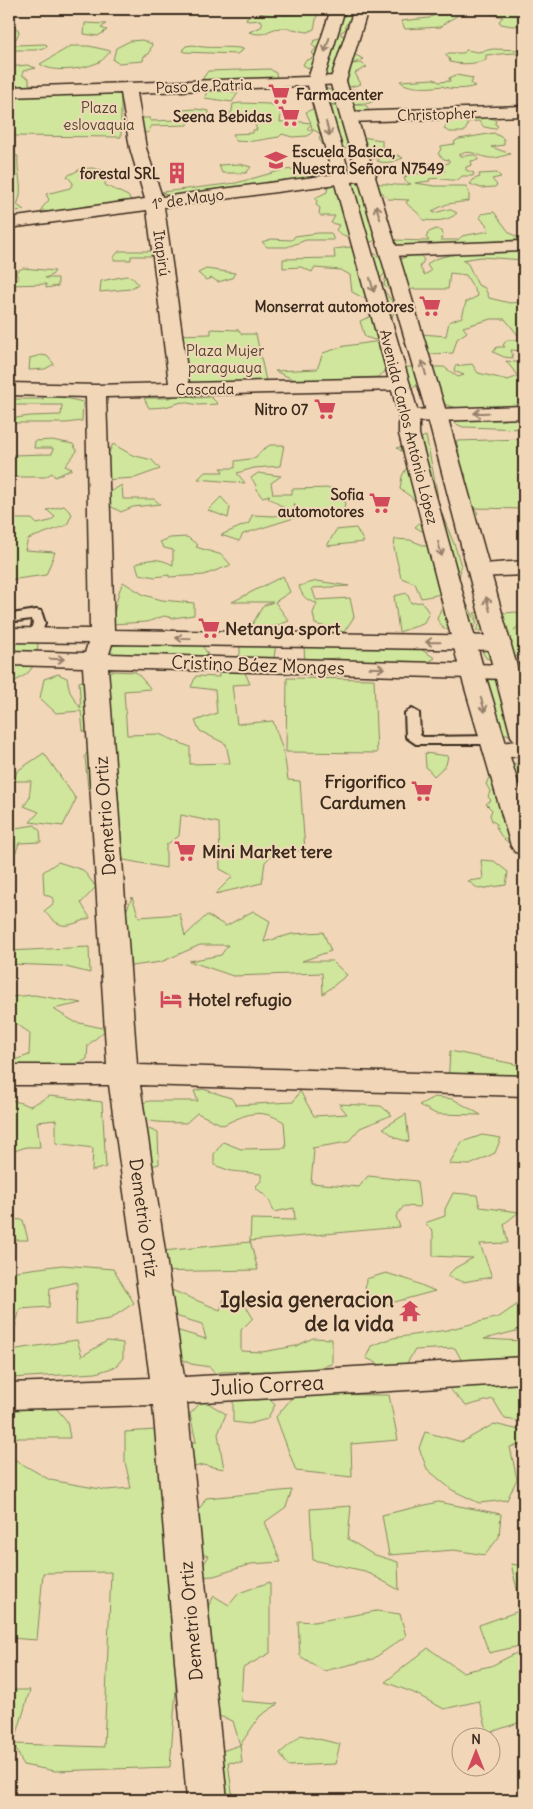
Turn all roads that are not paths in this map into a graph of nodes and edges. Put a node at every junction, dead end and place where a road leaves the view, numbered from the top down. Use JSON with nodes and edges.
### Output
{"nodes":[{"id":1,"x":338,"y":9,"type":"edge"},
{"id":2,"x":361,"y":9,"type":"edge"},
{"id":3,"x":338,"y":81,"type":"junction"},
{"id":4,"x":315,"y":82,"type":"junction"},
{"id":5,"x":128,"y":89,"type":"junction"},
{"id":6,"x":9,"y":92,"type":"edge"},
{"id":7,"x":524,"y":111,"type":"edge"},
{"id":8,"x":349,"y":117,"type":"junction"},
{"id":9,"x":365,"y":169,"type":"junction"},
{"id":10,"x":340,"y":172,"type":"junction"},
{"id":11,"x":154,"y":198,"type":"junction"},
{"id":12,"x":9,"y":213,"type":"edge"},
{"id":13,"x":9,"y":223,"type":"edge"},
{"id":14,"x":524,"y":246,"type":"edge"},
{"id":15,"x":390,"y":251,"type":"junction"},
{"id":16,"x":400,"y":384,"type":"junction"},
{"id":17,"x":9,"y":389,"type":"edge"},
{"id":18,"x":180,"y":389,"type":"junction"},
{"id":19,"x":96,"y":391,"type":"junction"},
{"id":20,"x":524,"y":412,"type":"edge"},
{"id":21,"x":440,"y":424,"type":"junction"},
{"id":22,"x":409,"y":425,"type":"junction"},
{"id":23,"x":524,"y":429,"type":"edge"},
{"id":24,"x":524,"y":568,"type":"edge"},
{"id":25,"x":479,"y":570,"type":"junction"},
{"id":26,"x":13,"y":626,"type":"edge"},
{"id":27,"x":464,"y":642,"type":"junction"},
{"id":28,"x":499,"y":643,"type":"junction"},
{"id":29,"x":99,"y":648,"type":"junction"},
{"id":30,"x":9,"y":658,"type":"edge"},
{"id":31,"x":472,"y":671,"type":"junction"},
{"id":32,"x":507,"y":672,"type":"junction"},
{"id":33,"x":412,"y":713,"type":"dead end"},
{"id":34,"x":524,"y":736,"type":"edge"},
{"id":35,"x":495,"y":745,"type":"junction"},
{"id":36,"x":524,"y":748,"type":"edge"},
{"id":37,"x":524,"y":846,"type":"edge"},
{"id":38,"x":9,"y":1075,"type":"edge"},
{"id":39,"x":123,"y":1075,"type":"junction"},
{"id":40,"x":524,"y":1086,"type":"edge"},
{"id":41,"x":524,"y":1370,"type":"edge"},
{"id":42,"x":169,"y":1391,"type":"junction"},
{"id":43,"x":9,"y":1396,"type":"edge"},
{"id":44,"x":207,"y":1800,"type":"edge"}],
"edges":[{"from":1,"to":4,"type":"street","one_way":true},
{"from":2,"to":3,"type":"street"},
{"from":3,"to":4,"type":"street","name":"Paso de Patria"},
{"from":3,"to":8,"type":"street","name":"Avenida Carlos António López"},
{"from":4,"to":5,"type":"street","name":"Paso de Patria"},
{"from":4,"to":10,"type":"street","name":"Avenida Carlos António López","one_way":true},
{"from":5,"to":6,"type":"street","name":"Paso de Patria"},
{"from":5,"to":11,"type":"street","name":"Itapirú"},
{"from":7,"to":8,"type":"street","name":"Christopher"},
{"from":8,"to":9,"type":"street","name":"Avenida Carlos António López"},
{"from":9,"to":10,"type":"street","name":"1° de Mayo"},
{"from":15,"to":9,"type":"street","name":"Avenida Carlos António López","one_way":true},
{"from":10,"to":11,"type":"street","name":"1° de Mayo"},
{"from":10,"to":16,"type":"street","name":"Avenida Carlos António López","one_way":true},
{"from":11,"to":12,"type":"street","name":"1° de Mayo"},
{"from":11,"to":13,"type":"street","name":"1° de Mayo"},
{"from":11,"to":18,"type":"street","name":"Itapirú"},
{"from":14,"to":15,"type":"street"},
{"from":21,"to":15,"type":"street","name":"Avenida Carlos António López","one_way":true},
{"from":16,"to":18,"type":"street","name":"Cascada"},
{"from":16,"to":22,"type":"street","name":"Avenida Carlos António López"},
{"from":17,"to":19,"type":"street","name":"Cascada"},
{"from":18,"to":19,"type":"street","name":"Cascada"},
{"from":19,"to":29,"type":"street","name":"Demetrio Ortiz"},
{"from":20,"to":21,"type":"street","one_way":true},
{"from":21,"to":22,"type":"street"},
{"from":21,"to":23,"type":"street"},
{"from":21,"to":25,"type":"street","name":"Avenida Carlos António López"},
{"from":22,"to":27,"type":"street","name":"Avenida Carlos António López","one_way":true},
{"from":24,"to":25,"type":"street"},
{"from":28,"to":25,"type":"street","name":"Avenida Carlos António López","one_way":true},
{"from":26,"to":29,"type":"street","name":"Cristino Báez Monges"},
{"from":27,"to":28,"type":"street","name":"Cristino Báez Monges"},
{"from":27,"to":29,"type":"street","name":"Cristino Báez Monges","one_way":true},
{"from":27,"to":31,"type":"street","name":"Avenida Carlos António López"},
{"from":28,"to":32,"type":"street","name":"Avenida Carlos António López"},
{"from":30,"to":29,"type":"street","name":"Cristino Báez Monges","one_way":true},
{"from":29,"to":31,"type":"street","name":"Cristino Báez Monges","one_way":true},
{"from":29,"to":39,"type":"street","name":"Demetrio Ortiz"},
{"from":31,"to":32,"type":"street","name":"Cristino Báez Monges"},
{"from":31,"to":35,"type":"street","name":"Avenida Carlos António López","one_way":true},
{"from":32,"to":34,"type":"street","name":"Avenida Carlos António López"},
{"from":33,"to":35,"type":"lane"},
{"from":35,"to":36,"type":"street"},
{"from":35,"to":37,"type":"street","name":"Avenida Carlos António López"},
{"from":38,"to":39,"type":"street"},
{"from":39,"to":40,"type":"street"},
{"from":39,"to":42,"type":"street","name":"Demetrio Ortiz"},
{"from":41,"to":42,"type":"street","name":"Julio Correa"},
{"from":42,"to":43,"type":"street","name":"Julio Correa"},
{"from":42,"to":44,"type":"street","name":"Demetrio Ortiz"}]}
